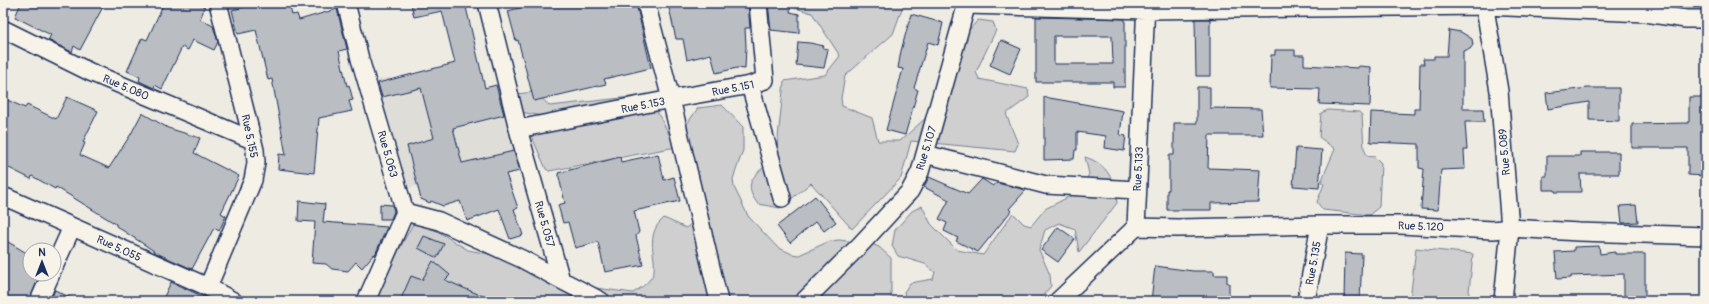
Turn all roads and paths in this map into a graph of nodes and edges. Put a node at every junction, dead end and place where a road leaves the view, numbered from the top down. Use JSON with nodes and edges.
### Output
{"nodes":[{"id":1,"x":218,"y":3,"type":"edge"},
{"id":2,"x":346,"y":3,"type":"edge"},
{"id":3,"x":487,"y":3,"type":"edge"},
{"id":4,"x":646,"y":3,"type":"edge"},
{"id":5,"x":758,"y":3,"type":"edge"},
{"id":6,"x":966,"y":4,"type":"edge"},
{"id":7,"x":1484,"y":5,"type":"edge"},
{"id":8,"x":1146,"y":6,"type":"edge"},
{"id":9,"x":1645,"y":8,"type":"edge"},
{"id":10,"x":1706,"y":19,"type":"edge"},
{"id":11,"x":3,"y":29,"type":"edge"},
{"id":12,"x":750,"y":85,"type":"junction"},
{"id":13,"x":671,"y":99,"type":"junction"},
{"id":14,"x":518,"y":129,"type":"junction"},
{"id":15,"x":252,"y":140,"type":"junction"},
{"id":16,"x":925,"y":154,"type":"junction"},
{"id":17,"x":1137,"y":190,"type":"junction"},
{"id":18,"x":3,"y":196,"type":"edge"},
{"id":19,"x":782,"y":198,"type":"dead end"},
{"id":20,"x":405,"y":212,"type":"junction"},
{"id":21,"x":1320,"y":225,"type":"junction"},
{"id":22,"x":72,"y":227,"type":"junction"},
{"id":23,"x":1136,"y":227,"type":"junction"},
{"id":24,"x":1510,"y":228,"type":"junction"},
{"id":25,"x":1706,"y":236,"type":"edge"},
{"id":26,"x":62,"y":249,"type":"edge"},
{"id":27,"x":561,"y":280,"type":"junction"},
{"id":28,"x":47,"y":282,"type":"edge"},
{"id":29,"x":208,"y":287,"type":"junction"},
{"id":30,"x":39,"y":301,"type":"edge"},
{"id":31,"x":234,"y":301,"type":"edge"},
{"id":32,"x":366,"y":301,"type":"edge"},
{"id":33,"x":601,"y":301,"type":"edge"},
{"id":34,"x":719,"y":301,"type":"edge"},
{"id":35,"x":804,"y":301,"type":"edge"},
{"id":36,"x":1058,"y":301,"type":"edge"},
{"id":37,"x":1306,"y":301,"type":"edge"},
{"id":38,"x":1503,"y":301,"type":"edge"}],
"edges":[{"from":1,"to":15,"type":"street","name":"Rue 5.155"},
{"from":2,"to":20,"type":"street","name":"Rue 5.063"},
{"from":3,"to":14,"type":"street","name":"Rue 5.057"},
{"from":4,"to":13,"type":"street","name":"Rue 5.153"},
{"from":5,"to":12,"type":"street","name":"Rue 5.151"},
{"from":6,"to":8,"type":"street"},
{"from":6,"to":16,"type":"street","name":"Rue 5.107"},
{"from":7,"to":8,"type":"street"},
{"from":7,"to":9,"type":"street"},
{"from":7,"to":24,"type":"street","name":"Rue 5.089"},
{"from":8,"to":17,"type":"street","name":"Rue 5.133"},
{"from":9,"to":10,"type":"street"},
{"from":11,"to":15,"type":"street","name":"Rue 5.080"},
{"from":12,"to":13,"type":"street","name":"Rue 5.151"},
{"from":12,"to":19,"type":"street"},
{"from":13,"to":14,"type":"street","name":"Rue 5.153"},
{"from":13,"to":34,"type":"street"},
{"from":14,"to":27,"type":"street","name":"Rue 5.057"},
{"from":15,"to":29,"type":"street","name":"Rue 5.155"},
{"from":16,"to":17,"type":"street"},
{"from":16,"to":35,"type":"street","name":"Rue 5.107"},
{"from":17,"to":23,"type":"street","name":"Rue 5.133"},
{"from":18,"to":22,"type":"street","name":"Rue 5.055"},
{"from":20,"to":27,"type":"street"},
{"from":20,"to":32,"type":"street"},
{"from":21,"to":23,"type":"street","name":"Rue 5.120"},
{"from":21,"to":24,"type":"street","name":"Rue 5.120"},
{"from":21,"to":37,"type":"street","name":"Rue 5.135"},
{"from":22,"to":26,"type":"street"},
{"from":22,"to":29,"type":"street","name":"Rue 5.055"},
{"from":23,"to":36,"type":"street"},
{"from":24,"to":25,"type":"street","name":"Rue 5.120"},
{"from":24,"to":38,"type":"street","name":"Rue 5.089"},
{"from":27,"to":33,"type":"street"},
{"from":28,"to":30,"type":"street"},
{"from":29,"to":31,"type":"street","name":"Rue 5.055"}]}
